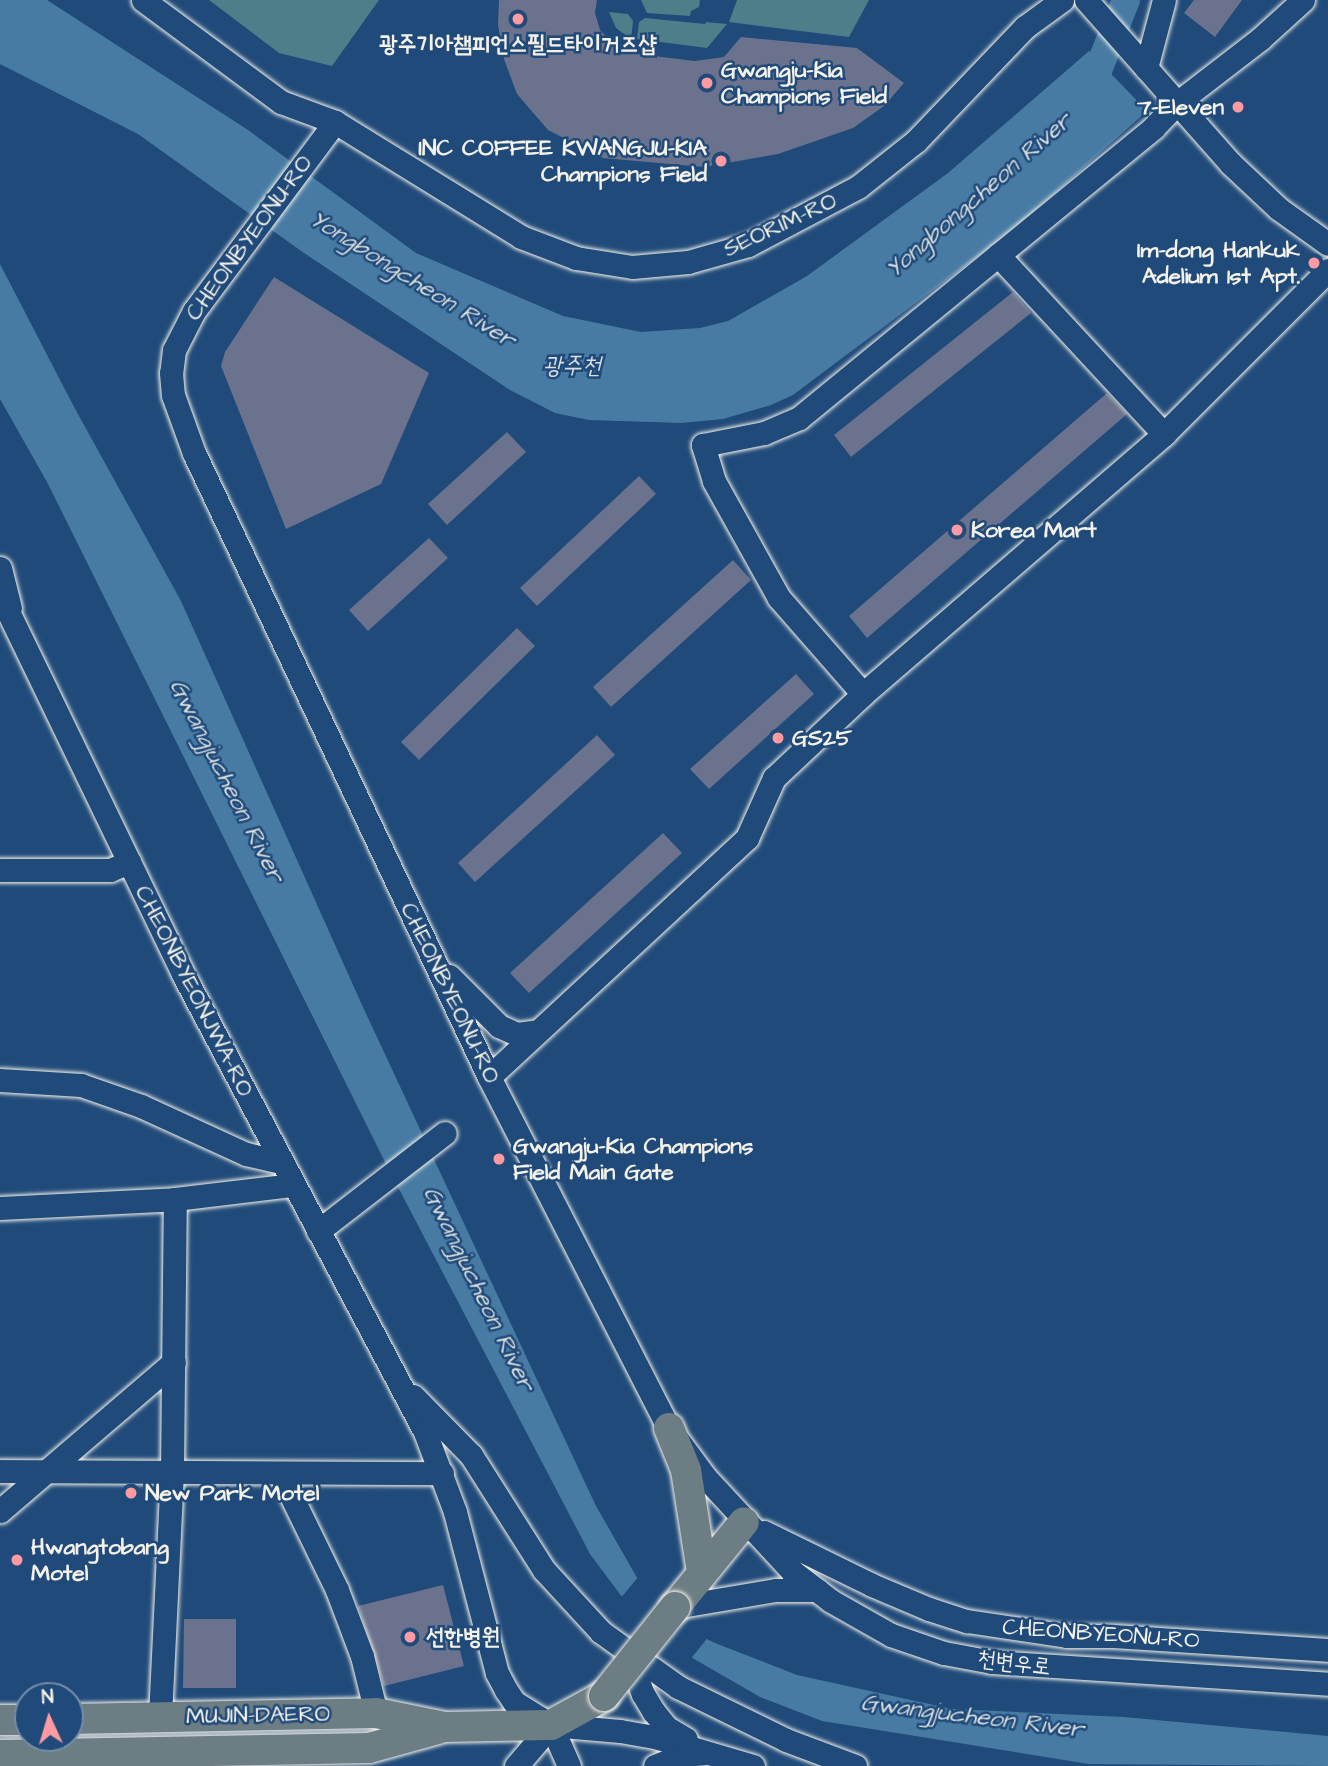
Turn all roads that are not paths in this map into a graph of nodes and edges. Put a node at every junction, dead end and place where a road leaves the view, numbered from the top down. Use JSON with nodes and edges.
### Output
{"nodes":[{"id":1,"x":143,"y":0,"type":"edge"},
{"id":2,"x":1062,"y":0,"type":"edge"},
{"id":3,"x":1086,"y":0,"type":"edge"},
{"id":4,"x":1164,"y":0,"type":"edge"},
{"id":5,"x":1303,"y":0,"type":"edge"},
{"id":6,"x":1146,"y":68,"type":"junction"},
{"id":7,"x":1177,"y":103,"type":"junction"},
{"id":8,"x":335,"y":122,"type":"junction"},
{"id":9,"x":1328,"y":244,"type":"edge"},
{"id":10,"x":998,"y":255,"type":"junction"},
{"id":11,"x":1328,"y":270,"type":"edge"},
{"id":12,"x":1164,"y":434,"type":"junction"},
{"id":13,"x":0,"y":569,"type":"edge"},
{"id":14,"x":0,"y":596,"type":"edge"},
{"id":15,"x":7,"y":620,"type":"edge"},
{"id":16,"x":863,"y":694,"type":"junction"},
{"id":17,"x":129,"y":862,"type":"junction"},
{"id":18,"x":0,"y":870,"type":"edge"},
{"id":19,"x":435,"y":962,"type":"junction"},
{"id":20,"x":538,"y":1031,"type":"junction"},
{"id":21,"x":489,"y":1077,"type":"junction"},
{"id":22,"x":0,"y":1080,"type":"edge"},
{"id":23,"x":445,"y":1133,"type":"dead end"},
{"id":24,"x":281,"y":1162,"type":"junction"},
{"id":25,"x":293,"y":1185,"type":"junction"},
{"id":26,"x":175,"y":1199,"type":"junction"},
{"id":27,"x":0,"y":1208,"type":"edge"},
{"id":28,"x":318,"y":1231,"type":"junction"},
{"id":29,"x":174,"y":1362,"type":"junction"},
{"id":30,"x":398,"y":1381,"type":"junction"},
{"id":31,"x":669,"y":1428,"type":"junction"},
{"id":32,"x":0,"y":1471,"type":"edge"},
{"id":33,"x":42,"y":1472,"type":"junction"},
{"id":34,"x":172,"y":1472,"type":"junction"},
{"id":35,"x":442,"y":1473,"type":"junction"},
{"id":36,"x":281,"y":1475,"type":"junction"},
{"id":37,"x":0,"y":1511,"type":"edge"},
{"id":38,"x":744,"y":1522,"type":"junction"},
{"id":39,"x":702,"y":1572,"type":"junction"},
{"id":40,"x":817,"y":1590,"type":"junction"},
{"id":41,"x":676,"y":1607,"type":"junction"},
{"id":42,"x":1328,"y":1650,"type":"edge"},
{"id":43,"x":631,"y":1663,"type":"junction"},
{"id":44,"x":1328,"y":1684,"type":"edge"},
{"id":45,"x":376,"y":1713,"type":"junction"},
{"id":46,"x":160,"y":1717,"type":"junction"},
{"id":47,"x":84,"y":1719,"type":"edge"},
{"id":48,"x":551,"y":1726,"type":"junction"},
{"id":49,"x":445,"y":1727,"type":"junction"},
{"id":50,"x":706,"y":1752,"type":"junction"},
{"id":51,"x":0,"y":1755,"type":"edge"},
{"id":52,"x":60,"y":1760,"type":"edge"},
{"id":53,"x":516,"y":1766,"type":"edge"},
{"id":54,"x":569,"y":1766,"type":"edge"},
{"id":55,"x":655,"y":1766,"type":"edge"},
{"id":56,"x":753,"y":1766,"type":"edge"},
{"id":57,"x":855,"y":1766,"type":"edge"}],
"edges":[{"from":1,"to":8,"type":"street"},
{"from":2,"to":8,"type":"street","name":"SEORIM-RO"},
{"from":3,"to":6,"type":"street"},
{"from":4,"to":6,"type":"street"},
{"from":5,"to":7,"type":"street"},
{"from":6,"to":7,"type":"street"},
{"from":7,"to":9,"type":"street"},
{"from":7,"to":10,"type":"street"},
{"from":8,"to":19,"type":"street","name":"CHEONBYEONU-RO"},
{"from":10,"to":12,"type":"street"},
{"from":10,"to":16,"type":"street"},
{"from":11,"to":12,"type":"street"},
{"from":12,"to":16,"type":"street"},
{"from":13,"to":15,"type":"street"},
{"from":14,"to":15,"type":"street","name":"CHEONBYEONJWA-RO"},
{"from":15,"to":17,"type":"street","name":"CHEONBYEONJWA-RO"},
{"from":16,"to":20,"type":"street"},
{"from":17,"to":18,"type":"street"},
{"from":17,"to":24,"type":"street","name":"CHEONBYEONJWA-RO"},
{"from":19,"to":20,"type":"street"},
{"from":19,"to":21,"type":"street","name":"CHEONBYEONU-RO"},
{"from":20,"to":21,"type":"street"},
{"from":21,"to":31,"type":"street","name":"CHEONBYEONU-RO"},
{"from":22,"to":24,"type":"street"},
{"from":23,"to":28,"type":"street"},
{"from":24,"to":25,"type":"street","name":"CHEONBYEONJWA-RO"},
{"from":25,"to":26,"type":"street"},
{"from":25,"to":28,"type":"street","name":"CHEONBYEONJWA-RO"},
{"from":26,"to":27,"type":"street"},
{"from":26,"to":29,"type":"street"},
{"from":28,"to":30,"type":"street","name":"CHEONBYEONJWA-RO"},
{"from":29,"to":33,"type":"street"},
{"from":29,"to":34,"type":"street"},
{"from":30,"to":35,"type":"street","name":"CHEONBYEONJWA-RO"},
{"from":30,"to":57,"type":"street","name":"CHEONBYEONJWA-RO"},
{"from":31,"to":38,"type":"street","name":"CHEONBYEONU-RO"},
{"from":31,"to":39,"type":"main road"},
{"from":32,"to":33,"type":"street"},
{"from":33,"to":34,"type":"street"},
{"from":33,"to":37,"type":"street"},
{"from":34,"to":36,"type":"street"},
{"from":34,"to":46,"type":"street"},
{"from":35,"to":36,"type":"street"},
{"from":35,"to":48,"type":"street","name":"CHEONBYEONJWA-RO"},
{"from":36,"to":45,"type":"street"},
{"from":38,"to":39,"type":"main road"},
{"from":38,"to":40,"type":"street","name":"천변우로"},
{"from":38,"to":42,"type":"street","name":"CHEONBYEONU-RO"},
{"from":39,"to":41,"type":"main road"},
{"from":40,"to":41,"type":"street"},
{"from":40,"to":44,"type":"street","name":"천변우로"},
{"from":41,"to":43,"type":"main road","bridge":true},
{"from":43,"to":48,"type":"main road","name":"MUJIN-DAERO","bridge":true},
{"from":43,"to":50,"type":"street"},
{"from":45,"to":46,"type":"main road","name":"MUJIN-DAERO"},
{"from":45,"to":49,"type":"main road","name":"MUJIN-DAERO"},
{"from":46,"to":47,"type":"main road","name":"MUJIN-DAERO"},
{"from":48,"to":49,"type":"main road","name":"MUJIN-DAERO"},
{"from":48,"to":50,"type":"street","name":"CHEONBYEONJWA-RO"},
{"from":48,"to":53,"type":"street"},
{"from":48,"to":54,"type":"street"},
{"from":49,"to":52,"type":"main road","name":"MUJIN-DAERO"},
{"from":50,"to":55,"type":"street"},
{"from":50,"to":56,"type":"street","name":"CHEONBYEONJWA-RO"},
{"from":51,"to":52,"type":"main road","name":"MUJIN-DAERO"}]}
